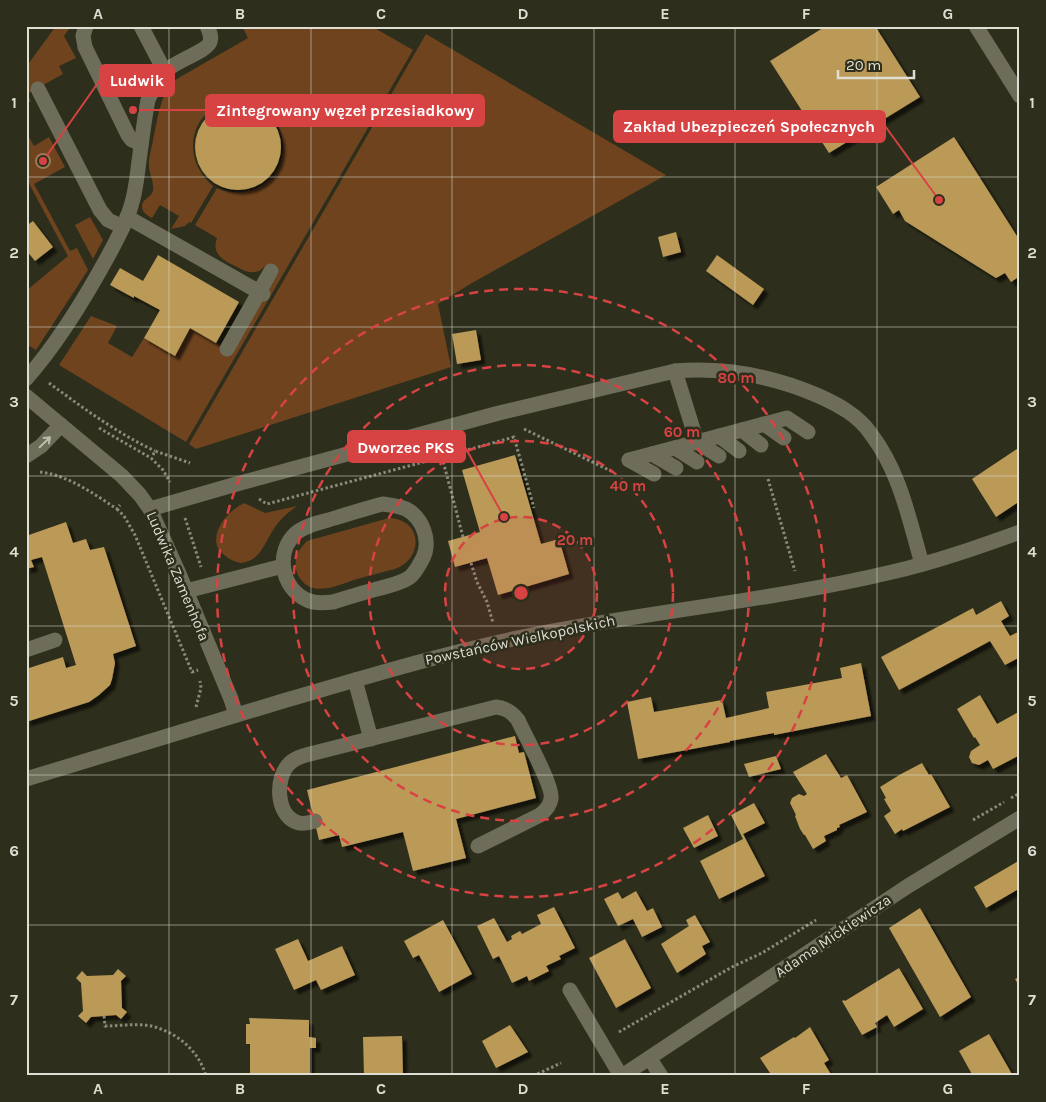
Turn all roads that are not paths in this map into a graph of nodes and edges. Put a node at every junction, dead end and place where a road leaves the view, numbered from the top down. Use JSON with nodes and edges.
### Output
{"nodes":[{"id":1,"x":86,"y":26,"type":"edge"},
{"id":2,"x":141,"y":26,"type":"edge"},
{"id":3,"x":207,"y":26,"type":"edge"},
{"id":4,"x":976,"y":26,"type":"edge"},
{"id":5,"x":165,"y":72,"type":"junction"},
{"id":6,"x":38,"y":89,"type":"dead end"},
{"id":7,"x":1020,"y":96,"type":"edge"},
{"id":8,"x":141,"y":144,"type":"junction"},
{"id":9,"x":125,"y":222,"type":"junction"},
{"id":10,"x":271,"y":271,"type":"dead end"},
{"id":11,"x":261,"y":293,"type":"junction"},
{"id":12,"x":227,"y":349,"type":"dead end"},
{"id":13,"x":675,"y":372,"type":"junction"},
{"id":14,"x":30,"y":374,"type":"edge"},
{"id":15,"x":26,"y":396,"type":"edge"},
{"id":16,"x":764,"y":424,"type":"junction"},
{"id":17,"x":61,"y":425,"type":"junction"},
{"id":18,"x":742,"y":430,"type":"junction"},
{"id":19,"x":808,"y":432,"type":"dead end"},
{"id":20,"x":719,"y":436,"type":"junction"},
{"id":21,"x":784,"y":438,"type":"dead end"},
{"id":22,"x":698,"y":442,"type":"junction"},
{"id":23,"x":761,"y":444,"type":"dead end"},
{"id":24,"x":675,"y":448,"type":"junction"},
{"id":25,"x":740,"y":450,"type":"dead end"},
{"id":26,"x":652,"y":454,"type":"junction"},
{"id":27,"x":26,"y":456,"type":"edge"},
{"id":28,"x":719,"y":456,"type":"dead end"},
{"id":29,"x":697,"y":462,"type":"dead end"},
{"id":30,"x":676,"y":468,"type":"dead end"},
{"id":31,"x":654,"y":474,"type":"dead end"},
{"id":32,"x":150,"y":509,"type":"junction"},
{"id":33,"x":1020,"y":532,"type":"edge"},
{"id":34,"x":922,"y":564,"type":"junction"},
{"id":35,"x":283,"y":566,"type":"junction"},
{"id":36,"x":186,"y":591,"type":"junction"},
{"id":37,"x":55,"y":640,"type":"dead end"},
{"id":38,"x":26,"y":650,"type":"edge"},
{"id":39,"x":356,"y":680,"type":"junction"},
{"id":40,"x":236,"y":715,"type":"junction"},
{"id":41,"x":371,"y":739,"type":"junction"},
{"id":42,"x":26,"y":779,"type":"edge"},
{"id":43,"x":1020,"y":818,"type":"edge"},
{"id":44,"x":315,"y":821,"type":"dead end"},
{"id":45,"x":478,"y":846,"type":"dead end"},
{"id":46,"x":570,"y":990,"type":"dead end"},
{"id":47,"x":650,"y":1058,"type":"junction"},
{"id":48,"x":622,"y":1076,"type":"edge"},
{"id":49,"x":661,"y":1076,"type":"edge"}],
"edges":[{"from":1,"to":8,"type":"street"},
{"from":2,"to":5,"type":"street"},
{"from":3,"to":5,"type":"street"},
{"from":4,"to":7,"type":"street"},
{"from":5,"to":8,"type":"street"},
{"from":6,"to":9,"type":"street"},
{"from":8,"to":9,"type":"street"},
{"from":9,"to":11,"type":"street"},
{"from":9,"to":14,"type":"street"},
{"from":10,"to":11,"type":"street"},
{"from":11,"to":12,"type":"street"},
{"from":13,"to":22,"type":"street"},
{"from":13,"to":32,"type":"street"},
{"from":13,"to":34,"type":"street"},
{"from":15,"to":17,"type":"street","name":"Ludwika Zamenhofa"},
{"from":16,"to":18,"type":"street"},
{"from":16,"to":19,"type":"street"},
{"from":16,"to":21,"type":"street"},
{"from":27,"to":17,"type":"street","one_way":true},
{"from":17,"to":32,"type":"street","name":"Ludwika Zamenhofa"},
{"from":18,"to":20,"type":"street"},
{"from":18,"to":23,"type":"street"},
{"from":20,"to":22,"type":"street"},
{"from":20,"to":25,"type":"street"},
{"from":22,"to":24,"type":"street"},
{"from":22,"to":28,"type":"street"},
{"from":24,"to":26,"type":"street"},
{"from":24,"to":29,"type":"street"},
{"from":26,"to":30,"type":"street"},
{"from":26,"to":31,"type":"street"},
{"from":32,"to":36,"type":"street","name":"Ludwika Zamenhofa"},
{"from":33,"to":34,"type":"street","name":"Powstańców Wielkopolskich"},
{"from":34,"to":39,"type":"street","name":"Powstańców Wielkopolskich"},
{"from":35,"to":35,"type":"street"},
{"from":35,"to":36,"type":"street"},
{"from":36,"to":40,"type":"street","name":"Ludwika Zamenhofa"},
{"from":37,"to":38,"type":"street"},
{"from":39,"to":40,"type":"street","name":"Powstańców Wielkopolskich"},
{"from":39,"to":41,"type":"street"},
{"from":40,"to":42,"type":"street","name":"Powstańców Wielkopolskich"},
{"from":41,"to":44,"type":"street"},
{"from":41,"to":45,"type":"street"},
{"from":43,"to":47,"type":"street","name":"Adama Mickiewicza"},
{"from":46,"to":48,"type":"street"},
{"from":47,"to":48,"type":"street","name":"Adama Mickiewicza"},
{"from":47,"to":49,"type":"street"}]}
